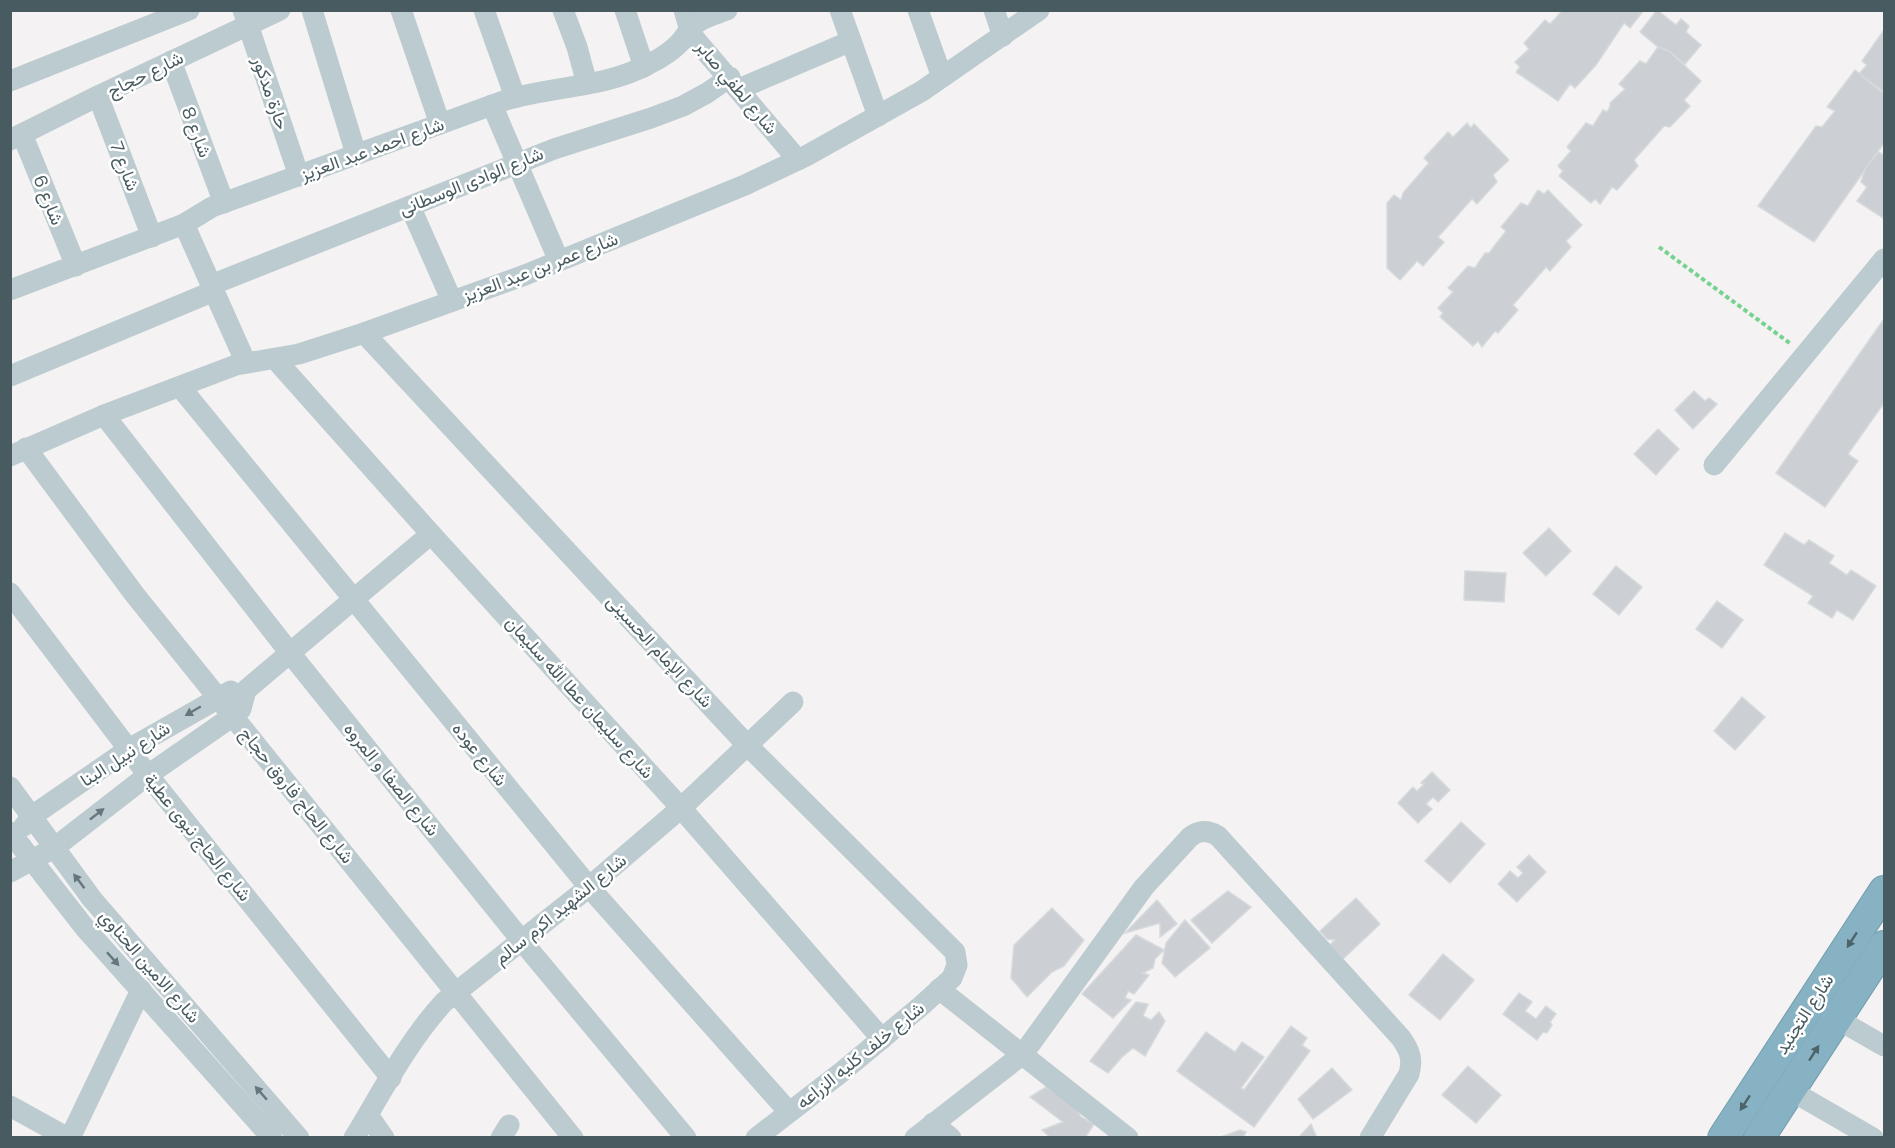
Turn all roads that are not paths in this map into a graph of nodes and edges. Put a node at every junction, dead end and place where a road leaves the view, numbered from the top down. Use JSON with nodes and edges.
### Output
{"nodes":[{"id":1,"x":189,"y":10,"type":"edge"},
{"id":2,"x":280,"y":10,"type":"edge"},
{"id":3,"x":312,"y":10,"type":"edge"},
{"id":4,"x":401,"y":10,"type":"edge"},
{"id":5,"x":484,"y":10,"type":"edge"},
{"id":6,"x":563,"y":10,"type":"edge"},
{"id":7,"x":626,"y":10,"type":"edge"},
{"id":8,"x":727,"y":10,"type":"edge"},
{"id":9,"x":840,"y":10,"type":"edge"},
{"id":10,"x":918,"y":10,"type":"edge"},
{"id":11,"x":994,"y":10,"type":"edge"},
{"id":12,"x":1039,"y":10,"type":"edge"},
{"id":13,"x":245,"y":18,"type":"edge"},
{"id":14,"x":687,"y":20,"type":"edge"},
{"id":15,"x":1003,"y":36,"type":"junction"},
{"id":16,"x":851,"y":41,"type":"junction"},
{"id":17,"x":171,"y":61,"type":"junction"},
{"id":18,"x":644,"y":66,"type":"junction"},
{"id":19,"x":942,"y":77,"type":"junction"},
{"id":20,"x":10,"y":81,"type":"edge"},
{"id":21,"x":734,"y":83,"type":"junction"},
{"id":22,"x":587,"y":84,"type":"junction"},
{"id":23,"x":98,"y":96,"type":"junction"},
{"id":24,"x":515,"y":97,"type":"junction"},
{"id":25,"x":492,"y":105,"type":"junction"},
{"id":26,"x":878,"y":116,"type":"junction"},
{"id":27,"x":440,"y":124,"type":"junction"},
{"id":28,"x":16,"y":137,"type":"edge"},
{"id":29,"x":356,"y":154,"type":"junction"},
{"id":30,"x":798,"y":160,"type":"junction"},
{"id":31,"x":517,"y":163,"type":"junction"},
{"id":32,"x":299,"y":176,"type":"junction"},
{"id":33,"x":224,"y":203,"type":"junction"},
{"id":34,"x":410,"y":206,"type":"junction"},
{"id":35,"x":184,"y":224,"type":"junction"},
{"id":36,"x":152,"y":237,"type":"junction"},
{"id":37,"x":1884,"y":259,"type":"edge"},
{"id":38,"x":558,"y":261,"type":"junction"},
{"id":39,"x":76,"y":266,"type":"junction"},
{"id":40,"x":213,"y":288,"type":"junction"},
{"id":41,"x":10,"y":290,"type":"edge"},
{"id":42,"x":452,"y":301,"type":"junction"},
{"id":43,"x":364,"y":333,"type":"junction"},
{"id":44,"x":275,"y":359,"type":"junction"},
{"id":45,"x":246,"y":363,"type":"junction"},
{"id":46,"x":10,"y":376,"type":"edge"},
{"id":47,"x":181,"y":387,"type":"junction"},
{"id":48,"x":104,"y":415,"type":"junction"},
{"id":49,"x":18,"y":452,"type":"edge"},
{"id":50,"x":1714,"y":465,"type":"dead end"},
{"id":51,"x":431,"y":534,"type":"junction"},
{"id":52,"x":10,"y":593,"type":"edge"},
{"id":53,"x":353,"y":600,"type":"junction"},
{"id":54,"x":291,"y":653,"type":"junction"},
{"id":55,"x":246,"y":690,"type":"junction"},
{"id":56,"x":218,"y":696,"type":"junction"},
{"id":57,"x":793,"y":702,"type":"dead end"},
{"id":58,"x":233,"y":716,"type":"junction"},
{"id":59,"x":747,"y":745,"type":"junction"},
{"id":60,"x":129,"y":749,"type":"junction"},
{"id":61,"x":148,"y":774,"type":"junction"},
{"id":62,"x":10,"y":787,"type":"edge"},
{"id":63,"x":681,"y":808,"type":"junction"},
{"id":64,"x":32,"y":816,"type":"junction"},
{"id":65,"x":12,"y":836,"type":"edge"},
{"id":66,"x":54,"y":848,"type":"junction"},
{"id":67,"x":33,"y":860,"type":"junction"},
{"id":68,"x":10,"y":872,"type":"edge"},
{"id":69,"x":589,"y":887,"type":"junction"},
{"id":70,"x":1884,"y":891,"type":"edge"},
{"id":71,"x":520,"y":940,"type":"junction"},
{"id":72,"x":1881,"y":958,"type":"edge"},
{"id":73,"x":957,"y":965,"type":"joint"},
{"id":74,"x":141,"y":990,"type":"junction"},
{"id":75,"x":939,"y":990,"type":"junction"},
{"id":76,"x":456,"y":991,"type":"junction"},
{"id":77,"x":1837,"y":1019,"type":"junction"},
{"id":78,"x":882,"y":1039,"type":"junction"},
{"id":79,"x":1884,"y":1046,"type":"edge"},
{"id":80,"x":1023,"y":1054,"type":"junction"},
{"id":81,"x":391,"y":1078,"type":"junction"},
{"id":82,"x":1790,"y":1090,"type":"junction"},
{"id":83,"x":10,"y":1106,"type":"edge"},
{"id":84,"x":789,"y":1112,"type":"junction"},
{"id":85,"x":368,"y":1115,"type":"junction"},
{"id":86,"x":933,"y":1123,"type":"junction"},
{"id":87,"x":69,"y":1137,"type":"edge"},
{"id":88,"x":272,"y":1137,"type":"edge"},
{"id":89,"x":299,"y":1137,"type":"edge"},
{"id":90,"x":354,"y":1137,"type":"edge"},
{"id":91,"x":384,"y":1137,"type":"edge"},
{"id":92,"x":573,"y":1137,"type":"edge"},
{"id":93,"x":686,"y":1137,"type":"edge"},
{"id":94,"x":756,"y":1137,"type":"edge"},
{"id":95,"x":915,"y":1137,"type":"edge"},
{"id":96,"x":951,"y":1137,"type":"edge"},
{"id":97,"x":1128,"y":1137,"type":"edge"},
{"id":98,"x":1370,"y":1137,"type":"edge"},
{"id":99,"x":1723,"y":1137,"type":"edge"},
{"id":100,"x":1759,"y":1137,"type":"edge"},
{"id":101,"x":1873,"y":1137,"type":"edge"}],
"edges":[{"from":1,"to":20,"type":"street"},
{"from":2,"to":13,"type":"street","name":"شارع حجاج"},
{"from":3,"to":29,"type":"street"},
{"from":4,"to":27,"type":"street"},
{"from":5,"to":24,"type":"street"},
{"from":6,"to":22,"type":"street"},
{"from":7,"to":18,"type":"street"},
{"from":8,"to":14,"type":"street","name":"شارع احمد عبد العزيز"},
{"from":9,"to":16,"type":"street"},
{"from":10,"to":19,"type":"street"},
{"from":11,"to":15,"type":"street"},
{"from":12,"to":15,"type":"street","name":"شارع عمر بن عبد العزيز"},
{"from":13,"to":17,"type":"street","name":"شارع حجاج"},
{"from":13,"to":32,"type":"street","name":"حارة مدكور"},
{"from":14,"to":18,"type":"street","name":"شارع احمد عبد العزيز"},
{"from":14,"to":21,"type":"street","name":"شارع لطفي صابر"},
{"from":15,"to":19,"type":"street","name":"شارع عمر بن عبد العزيز"},
{"from":16,"to":21,"type":"street","name":"شارع الوادى الوسطانى"},
{"from":16,"to":26,"type":"street"},
{"from":17,"to":23,"type":"street","name":"شارع حجاج"},
{"from":17,"to":33,"type":"street","name":"شارع 8"},
{"from":18,"to":22,"type":"street","name":"شارع احمد عبد العزيز"},
{"from":19,"to":26,"type":"street","name":"شارع عمر بن عبد العزيز"},
{"from":21,"to":30,"type":"street","name":"شارع لطفي صابر"},
{"from":21,"to":31,"type":"street","name":"شارع الوادى الوسطانى"},
{"from":22,"to":24,"type":"street","name":"شارع احمد عبد العزيز"},
{"from":23,"to":28,"type":"street","name":"شارع حجاج"},
{"from":23,"to":36,"type":"street","name":"شارع 7"},
{"from":24,"to":25,"type":"street","name":"شارع احمد عبد العزيز"},
{"from":25,"to":27,"type":"street","name":"شارع احمد عبد العزيز"},
{"from":25,"to":31,"type":"street"},
{"from":26,"to":30,"type":"street","name":"شارع عمر بن عبد العزيز"},
{"from":27,"to":29,"type":"street","name":"شارع احمد عبد العزيز"},
{"from":28,"to":39,"type":"street","name":"شارع 6"},
{"from":29,"to":32,"type":"street","name":"شارع احمد عبد العزيز"},
{"from":30,"to":38,"type":"street","name":"شارع عمر بن عبد العزيز"},
{"from":31,"to":34,"type":"street","name":"شارع الوادى الوسطانى"},
{"from":31,"to":38,"type":"street"},
{"from":32,"to":33,"type":"street","name":"شارع احمد عبد العزيز"},
{"from":33,"to":35,"type":"street","name":"شارع احمد عبد العزيز"},
{"from":34,"to":40,"type":"street","name":"شارع الوادى الوسطانى"},
{"from":34,"to":42,"type":"street"},
{"from":35,"to":36,"type":"street","name":"شارع احمد عبد العزيز"},
{"from":35,"to":40,"type":"street"},
{"from":36,"to":39,"type":"street","name":"شارع احمد عبد العزيز"},
{"from":37,"to":50,"type":"street"},
{"from":38,"to":42,"type":"street","name":"شارع عمر بن عبد العزيز"},
{"from":39,"to":41,"type":"street","name":"شارع احمد عبد العزيز"},
{"from":40,"to":45,"type":"street"},
{"from":40,"to":46,"type":"street","name":"شارع الوادى الوسطانى"},
{"from":42,"to":43,"type":"street","name":"شارع عمر بن عبد العزيز"},
{"from":43,"to":44,"type":"street","name":"شارع عمر بن عبد العزيز"},
{"from":43,"to":59,"type":"street","name":"شارع الإمام الحسينى"},
{"from":44,"to":45,"type":"street","name":"شارع عمر بن عبد العزيز"},
{"from":44,"to":51,"type":"street","name":"شارع سليمان عطا الله سليمان"},
{"from":45,"to":47,"type":"street","name":"شارع عمر بن عبد العزيز"},
{"from":47,"to":48,"type":"street","name":"شارع عمر بن عبد العزيز"},
{"from":47,"to":53,"type":"street","name":"شارع عوده"},
{"from":48,"to":49,"type":"street","name":"شارع عمر بن عبد العزيز"},
{"from":48,"to":54,"type":"street","name":"شارع الصفا و المروه"},
{"from":49,"to":56,"type":"street","name":"شارع الحاج فاروق حجاج"},
{"from":51,"to":53,"type":"street","name":"شارع نبيل البنا"},
{"from":51,"to":63,"type":"street","name":"شارع سليمان عطا الله سليمان"},
{"from":52,"to":60,"type":"street","name":"شارع الحاج نبوى عطية"},
{"from":53,"to":54,"type":"street","name":"شارع نبيل البنا"},
{"from":53,"to":69,"type":"street","name":"شارع عوده"},
{"from":54,"to":55,"type":"street","name":"شارع نبيل البنا"},
{"from":54,"to":71,"type":"street","name":"شارع الصفا و المروه"},
{"from":55,"to":56,"type":"street","name":"شارع نبيل البنا"},
{"from":55,"to":58,"type":"street","name":"شارع نبيل البنا"},
{"from":56,"to":58,"type":"street","name":"شارع الحاج فاروق حجاج"},
{"from":56,"to":60,"type":"street","name":"شارع نبيل البنا","one_way":true},
{"from":57,"to":59,"type":"street","name":"شارع الشهيد اكرم سالم"},
{"from":58,"to":61,"type":"street","name":"شارع نبيل البنا"},
{"from":58,"to":76,"type":"street","name":"شارع الحاج فاروق حجاج"},
{"from":59,"to":63,"type":"street","name":"شارع الشهيد اكرم سالم"},
{"from":59,"to":73,"type":"street","name":"شارع الإمام الحسينى"},
{"from":60,"to":61,"type":"street","name":"شارع الحاج نبوى عطية"},
{"from":60,"to":64,"type":"street","name":"شارع نبيل البنا"},
{"from":66,"to":61,"type":"street","name":"شارع نبيل البنا","one_way":true},
{"from":61,"to":81,"type":"street","name":"شارع الحاج نبوى عطية"},
{"from":62,"to":64,"type":"street","name":"شارع الامين الحناوي"},
{"from":63,"to":69,"type":"street","name":"شارع الشهيد اكرم سالم"},
{"from":63,"to":78,"type":"street","name":"شارع سليمان عطا الله سليمان"},
{"from":64,"to":65,"type":"street","name":"شارع نبيل البنا"},
{"from":64,"to":66,"type":"street","name":"شارع الامين الحناوي"},
{"from":65,"to":67,"type":"street","name":"شارع الامين الحناوي"},
{"from":66,"to":67,"type":"street","name":"شارع نبيل البنا"},
{"from":89,"to":66,"type":"street","name":"شارع الامين الحناوي","one_way":true},
{"from":67,"to":68,"type":"street","name":"شارع نبيل البنا"},
{"from":67,"to":74,"type":"street","name":"شارع الامين الحناوي","one_way":true},
{"from":69,"to":71,"type":"street","name":"شارع الشهيد اكرم سالم"},
{"from":69,"to":84,"type":"street","name":"شارع عوده"},
{"from":70,"to":99,"type":"highway","name":"شارع التجنيد","one_way":true},
{"from":71,"to":76,"type":"street","name":"شارع الشهيد اكرم سالم"},
{"from":71,"to":93,"type":"street","name":"شارع الصفا و المروه"},
{"from":72,"to":77,"type":"highway","name":"شارع التجنيد"},
{"from":73,"to":75,"type":"street","name":"شارع خلف كليه الزراعه"},
{"from":74,"to":87,"type":"street"},
{"from":74,"to":88,"type":"street","name":"شارع الامين الحناوي"},
{"from":75,"to":78,"type":"street","name":"شارع خلف كليه الزراعه"},
{"from":75,"to":80,"type":"street"},
{"from":76,"to":81,"type":"street","name":"شارع الشهيد اكرم سالم"},
{"from":76,"to":92,"type":"street","name":"شارع الحاج فاروق حجاج"},
{"from":77,"to":79,"type":"street"},
{"from":82,"to":77,"type":"highway","name":"شارع التجنيد","one_way":true},
{"from":78,"to":84,"type":"street","name":"شارع خلف كليه الزراعه"},
{"from":80,"to":86,"type":"street"},
{"from":80,"to":97,"type":"street"},
{"from":80,"to":98,"type":"street"},
{"from":81,"to":85,"type":"street","name":"شارع الشهيد اكرم سالم"},
{"from":82,"to":100,"type":"highway","name":"شارع التجنيد"},
{"from":82,"to":101,"type":"street"},
{"from":83,"to":87,"type":"street"},
{"from":84,"to":94,"type":"street","name":"شارع خلف كليه الزراعه"},
{"from":85,"to":90,"type":"street","name":"شارع الشهيد اكرم سالم"},
{"from":85,"to":91,"type":"street"},
{"from":86,"to":95,"type":"street"},
{"from":86,"to":96,"type":"street"}]}
